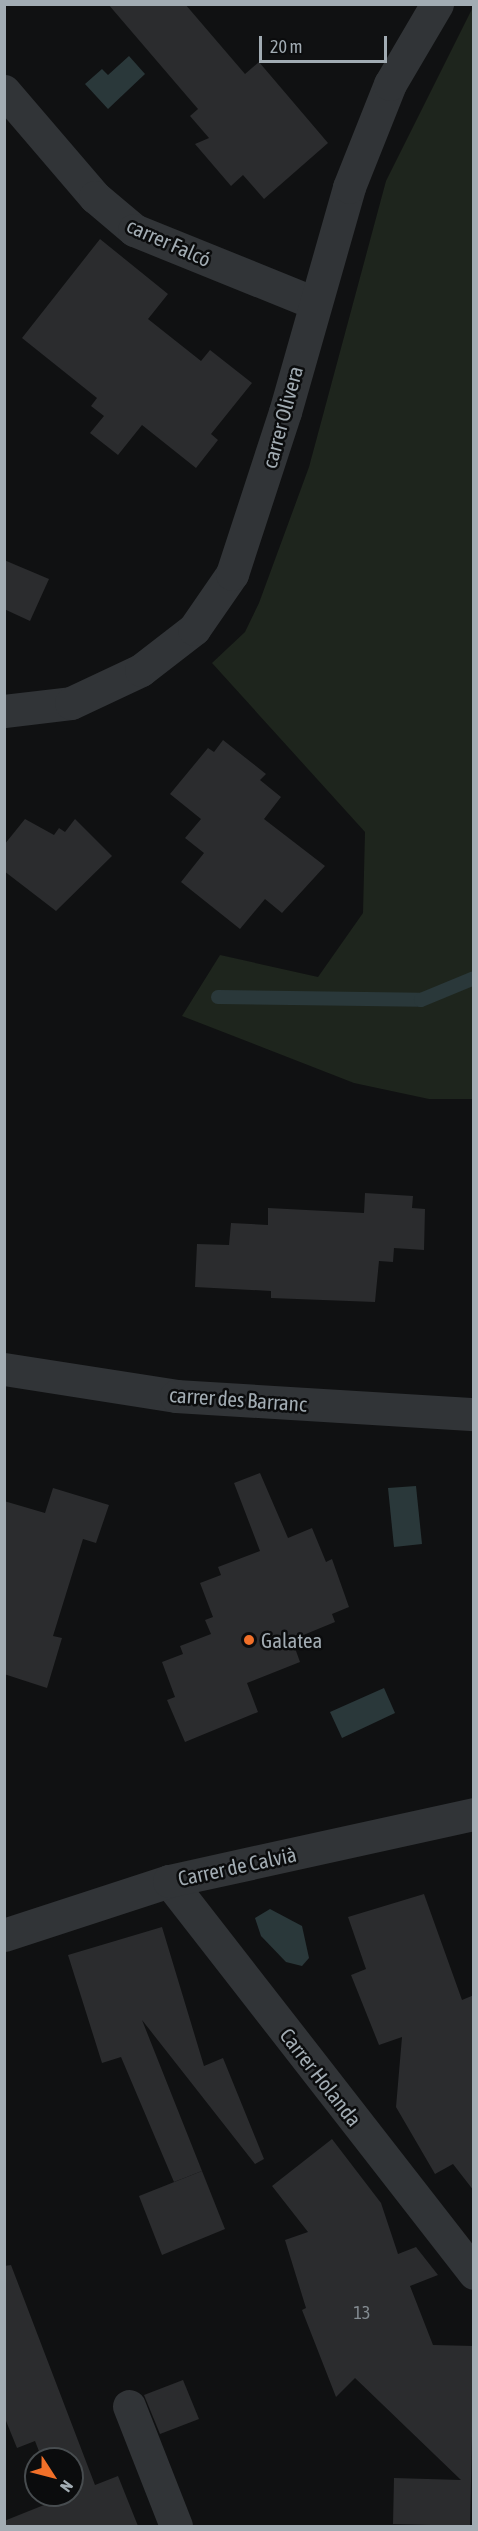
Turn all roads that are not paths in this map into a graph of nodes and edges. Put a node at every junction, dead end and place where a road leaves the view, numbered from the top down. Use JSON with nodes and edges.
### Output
{"nodes":[{"id":1,"x":437,"y":4,"type":"edge"},
{"id":2,"x":4,"y":91,"type":"edge"},
{"id":3,"x":312,"y":302,"type":"junction"},
{"id":4,"x":4,"y":711,"type":"edge"},
{"id":5,"x":4,"y":1369,"type":"edge"},
{"id":6,"x":474,"y":1414,"type":"edge"},
{"id":7,"x":474,"y":1814,"type":"edge"},
{"id":8,"x":170,"y":1881,"type":"junction"},
{"id":9,"x":4,"y":1935,"type":"edge"},
{"id":10,"x":474,"y":2273,"type":"edge"},
{"id":11,"x":129,"y":2406,"type":"dead end"},
{"id":12,"x":176,"y":2526,"type":"edge"}],
"edges":[{"from":1,"to":3,"type":"street","name":"carrer Olivera"},
{"from":2,"to":3,"type":"street","name":"carrer Falcó"},
{"from":3,"to":4,"type":"street","name":"carrer Olivera"},
{"from":5,"to":6,"type":"street","name":"carrer des Barranc"},
{"from":7,"to":8,"type":"street","name":"Carrer de Calvià"},
{"from":8,"to":9,"type":"street","name":"Carrer de Calvià"},
{"from":8,"to":10,"type":"street","name":"Carrer Holanda"},
{"from":11,"to":12,"type":"street"}]}
